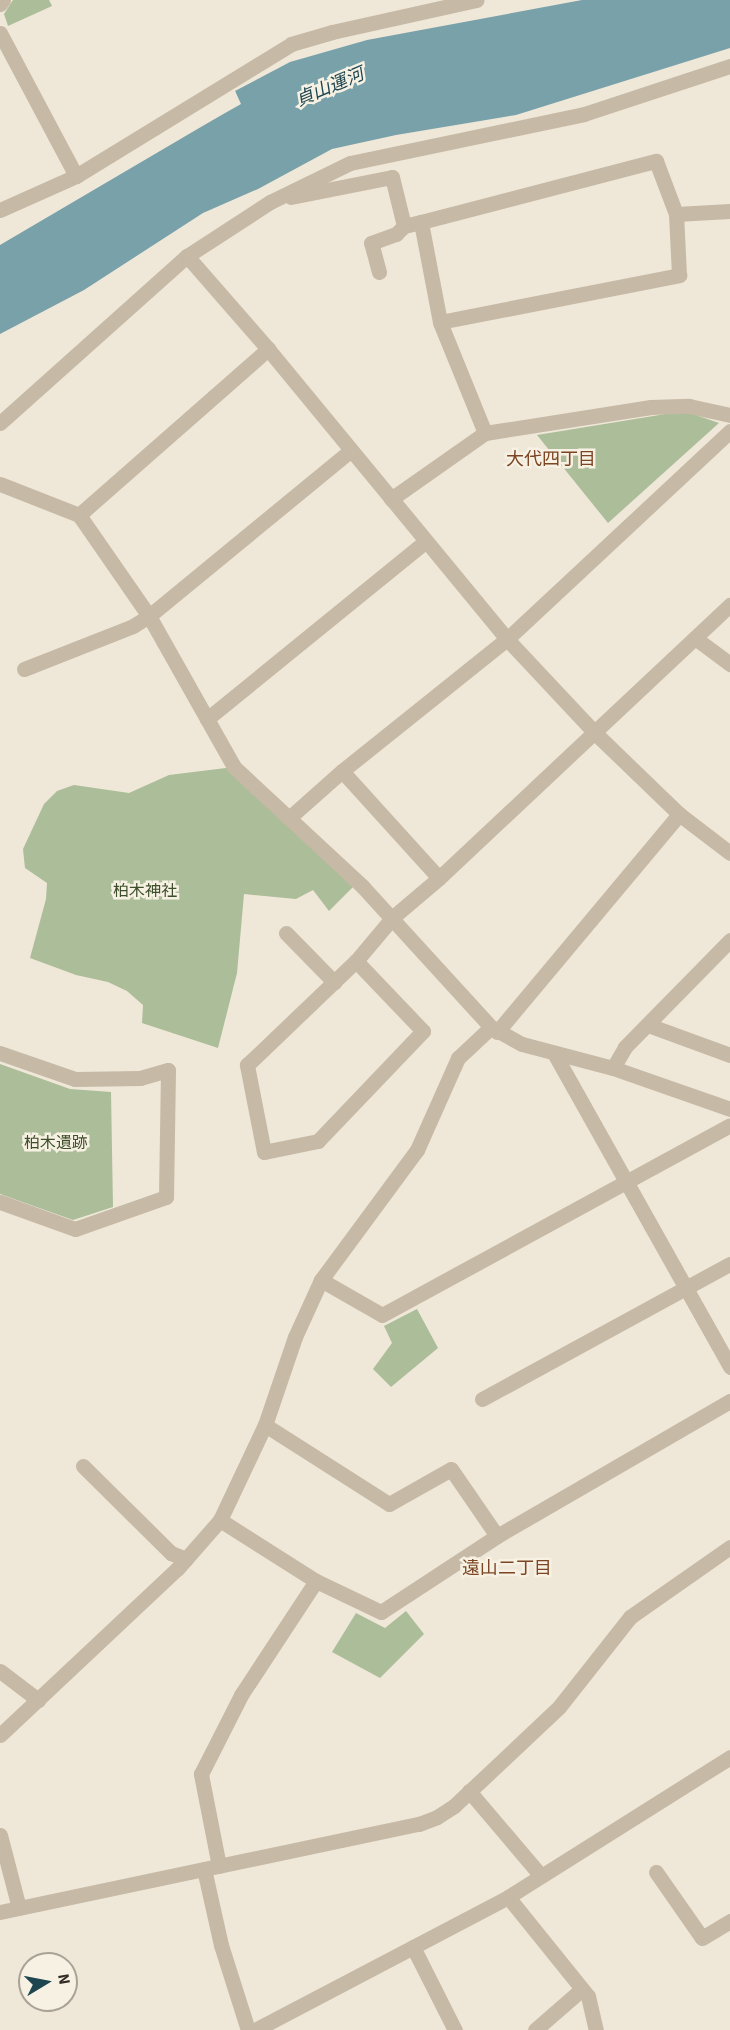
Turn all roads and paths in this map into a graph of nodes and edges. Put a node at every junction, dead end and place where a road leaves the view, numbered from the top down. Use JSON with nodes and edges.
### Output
{"nodes":[{"id":1,"x":3,"y":0,"type":"edge"},
{"id":2,"x":476,"y":0,"type":"edge"},
{"id":3,"x":0,"y":4,"type":"edge"},
{"id":4,"x":0,"y":33,"type":"edge"},
{"id":5,"x":730,"y":66,"type":"edge"},
{"id":6,"x":76,"y":176,"type":"junction"},
{"id":7,"x":270,"y":202,"type":"junction"},
{"id":8,"x":0,"y":210,"type":"edge"},
{"id":9,"x":730,"y":211,"type":"edge"},
{"id":10,"x":676,"y":214,"type":"junction"},
{"id":11,"x":421,"y":222,"type":"junction"},
{"id":12,"x":404,"y":226,"type":"junction"},
{"id":13,"x":187,"y":256,"type":"junction"},
{"id":14,"x":379,"y":272,"type":"dead end"},
{"id":15,"x":440,"y":322,"type":"junction"},
{"id":16,"x":268,"y":349,"type":"junction"},
{"id":17,"x":730,"y":415,"type":"edge"},
{"id":18,"x":0,"y":423,"type":"edge"},
{"id":19,"x":730,"y":431,"type":"edge"},
{"id":20,"x":485,"y":433,"type":"junction"},
{"id":21,"x":350,"y":451,"type":"junction"},
{"id":22,"x":0,"y":484,"type":"edge"},
{"id":23,"x":391,"y":499,"type":"junction"},
{"id":24,"x":79,"y":515,"type":"junction"},
{"id":25,"x":426,"y":541,"type":"junction"},
{"id":26,"x":730,"y":605,"type":"edge"},
{"id":27,"x":149,"y":616,"type":"junction"},
{"id":28,"x":695,"y":638,"type":"junction"},
{"id":29,"x":507,"y":639,"type":"junction"},
{"id":30,"x":730,"y":664,"type":"edge"},
{"id":31,"x":24,"y":669,"type":"dead end"},
{"id":32,"x":207,"y":719,"type":"junction"},
{"id":33,"x":594,"y":732,"type":"junction"},
{"id":34,"x":342,"y":771,"type":"junction"},
{"id":35,"x":679,"y":814,"type":"junction"},
{"id":36,"x":289,"y":818,"type":"junction"},
{"id":37,"x":730,"y":853,"type":"edge"},
{"id":38,"x":439,"y":878,"type":"junction"},
{"id":39,"x":393,"y":917,"type":"junction"},
{"id":40,"x":286,"y":933,"type":"dead end"},
{"id":41,"x":730,"y":940,"type":"edge"},
{"id":42,"x":356,"y":961,"type":"junction"},
{"id":43,"x":334,"y":982,"type":"junction"},
{"id":44,"x":648,"y":1025,"type":"junction"},
{"id":45,"x":494,"y":1030,"type":"junction"},
{"id":46,"x":0,"y":1053,"type":"edge"},
{"id":47,"x":554,"y":1053,"type":"junction"},
{"id":48,"x":730,"y":1055,"type":"edge"},
{"id":49,"x":613,"y":1068,"type":"junction"},
{"id":50,"x":730,"y":1109,"type":"edge"},
{"id":51,"x":730,"y":1125,"type":"edge"},
{"id":52,"x":626,"y":1184,"type":"junction"},
{"id":53,"x":2,"y":1208,"type":"edge"},
{"id":54,"x":730,"y":1264,"type":"edge"},
{"id":55,"x":321,"y":1280,"type":"junction"},
{"id":56,"x":687,"y":1289,"type":"junction"},
{"id":57,"x":730,"y":1367,"type":"edge"},
{"id":58,"x":482,"y":1399,"type":"dead end"},
{"id":59,"x":730,"y":1401,"type":"edge"},
{"id":60,"x":265,"y":1425,"type":"junction"},
{"id":61,"x":83,"y":1467,"type":"dead end"},
{"id":62,"x":220,"y":1520,"type":"junction"},
{"id":63,"x":497,"y":1536,"type":"junction"},
{"id":64,"x":730,"y":1547,"type":"edge"},
{"id":65,"x":186,"y":1559,"type":"junction"},
{"id":66,"x":316,"y":1581,"type":"junction"},
{"id":67,"x":0,"y":1671,"type":"edge"},
{"id":68,"x":38,"y":1700,"type":"junction"},
{"id":69,"x":0,"y":1735,"type":"edge"},
{"id":70,"x":730,"y":1757,"type":"edge"},
{"id":71,"x":469,"y":1791,"type":"junction"},
{"id":72,"x":0,"y":1835,"type":"edge"},
{"id":73,"x":211,"y":1868,"type":"junction"},
{"id":74,"x":656,"y":1872,"type":"dead end"},
{"id":75,"x":541,"y":1876,"type":"junction"},
{"id":76,"x":508,"y":1897,"type":"junction"},
{"id":77,"x":19,"y":1908,"type":"junction"},
{"id":78,"x":0,"y":1912,"type":"edge"},
{"id":79,"x":730,"y":1921,"type":"edge"},
{"id":80,"x":413,"y":1947,"type":"junction"},
{"id":81,"x":582,"y":1989,"type":"junction"},
{"id":82,"x":248,"y":2030,"type":"edge"},
{"id":83,"x":255,"y":2030,"type":"edge"},
{"id":84,"x":455,"y":2030,"type":"edge"},
{"id":85,"x":535,"y":2030,"type":"edge"},
{"id":86,"x":596,"y":2030,"type":"edge"}],
"edges":[{"from":1,"to":3,"type":"street"},
{"from":2,"to":6,"type":"street"},
{"from":4,"to":6,"type":"street"},
{"from":5,"to":7,"type":"street"},
{"from":6,"to":8,"type":"street"},
{"from":7,"to":12,"type":"street"},
{"from":7,"to":13,"type":"street"},
{"from":9,"to":10,"type":"street"},
{"from":10,"to":11,"type":"street"},
{"from":10,"to":15,"type":"street"},
{"from":11,"to":12,"type":"street"},
{"from":11,"to":15,"type":"street"},
{"from":12,"to":14,"type":"street"},
{"from":13,"to":16,"type":"street"},
{"from":13,"to":18,"type":"street"},
{"from":15,"to":20,"type":"street"},
{"from":16,"to":21,"type":"street"},
{"from":16,"to":24,"type":"street"},
{"from":17,"to":20,"type":"street"},
{"from":19,"to":29,"type":"street"},
{"from":20,"to":23,"type":"street"},
{"from":21,"to":23,"type":"street"},
{"from":21,"to":27,"type":"street"},
{"from":22,"to":24,"type":"street"},
{"from":23,"to":25,"type":"street"},
{"from":24,"to":27,"type":"street"},
{"from":25,"to":29,"type":"street"},
{"from":25,"to":32,"type":"street"},
{"from":26,"to":28,"type":"street"},
{"from":27,"to":31,"type":"street"},
{"from":27,"to":32,"type":"street"},
{"from":28,"to":30,"type":"street"},
{"from":28,"to":33,"type":"street"},
{"from":29,"to":33,"type":"street"},
{"from":29,"to":34,"type":"street"},
{"from":32,"to":36,"type":"street"},
{"from":33,"to":35,"type":"street"},
{"from":33,"to":38,"type":"street"},
{"from":34,"to":36,"type":"street"},
{"from":34,"to":38,"type":"street"},
{"from":35,"to":37,"type":"street"},
{"from":35,"to":45,"type":"street"},
{"from":36,"to":39,"type":"street"},
{"from":38,"to":39,"type":"street"},
{"from":39,"to":42,"type":"street"},
{"from":39,"to":45,"type":"street"},
{"from":40,"to":43,"type":"street"},
{"from":41,"to":44,"type":"street"},
{"from":42,"to":43,"type":"street"},
{"from":42,"to":43,"type":"street"},
{"from":44,"to":48,"type":"street"},
{"from":44,"to":49,"type":"street"},
{"from":45,"to":47,"type":"street"},
{"from":45,"to":55,"type":"street"},
{"from":46,"to":53,"type":"street"},
{"from":47,"to":49,"type":"street"},
{"from":47,"to":52,"type":"street"},
{"from":49,"to":50,"type":"street"},
{"from":51,"to":52,"type":"street"},
{"from":52,"to":55,"type":"street"},
{"from":52,"to":56,"type":"street"},
{"from":54,"to":56,"type":"street"},
{"from":55,"to":60,"type":"street"},
{"from":56,"to":57,"type":"street"},
{"from":56,"to":58,"type":"street"},
{"from":59,"to":63,"type":"street"},
{"from":60,"to":62,"type":"street"},
{"from":60,"to":63,"type":"street"},
{"from":61,"to":65,"type":"street"},
{"from":62,"to":65,"type":"street"},
{"from":62,"to":66,"type":"street"},
{"from":63,"to":66,"type":"street"},
{"from":64,"to":71,"type":"street"},
{"from":65,"to":68,"type":"street"},
{"from":66,"to":73,"type":"street"},
{"from":67,"to":68,"type":"street"},
{"from":68,"to":69,"type":"street"},
{"from":70,"to":75,"type":"street"},
{"from":71,"to":73,"type":"street"},
{"from":71,"to":75,"type":"street"},
{"from":72,"to":77,"type":"street"},
{"from":73,"to":77,"type":"street"},
{"from":73,"to":82,"type":"street"},
{"from":74,"to":79,"type":"street"},
{"from":75,"to":76,"type":"street"},
{"from":76,"to":80,"type":"street"},
{"from":76,"to":81,"type":"street"},
{"from":77,"to":78,"type":"street"},
{"from":80,"to":83,"type":"street"},
{"from":80,"to":84,"type":"street"},
{"from":81,"to":85,"type":"street"},
{"from":81,"to":86,"type":"street"}]}
